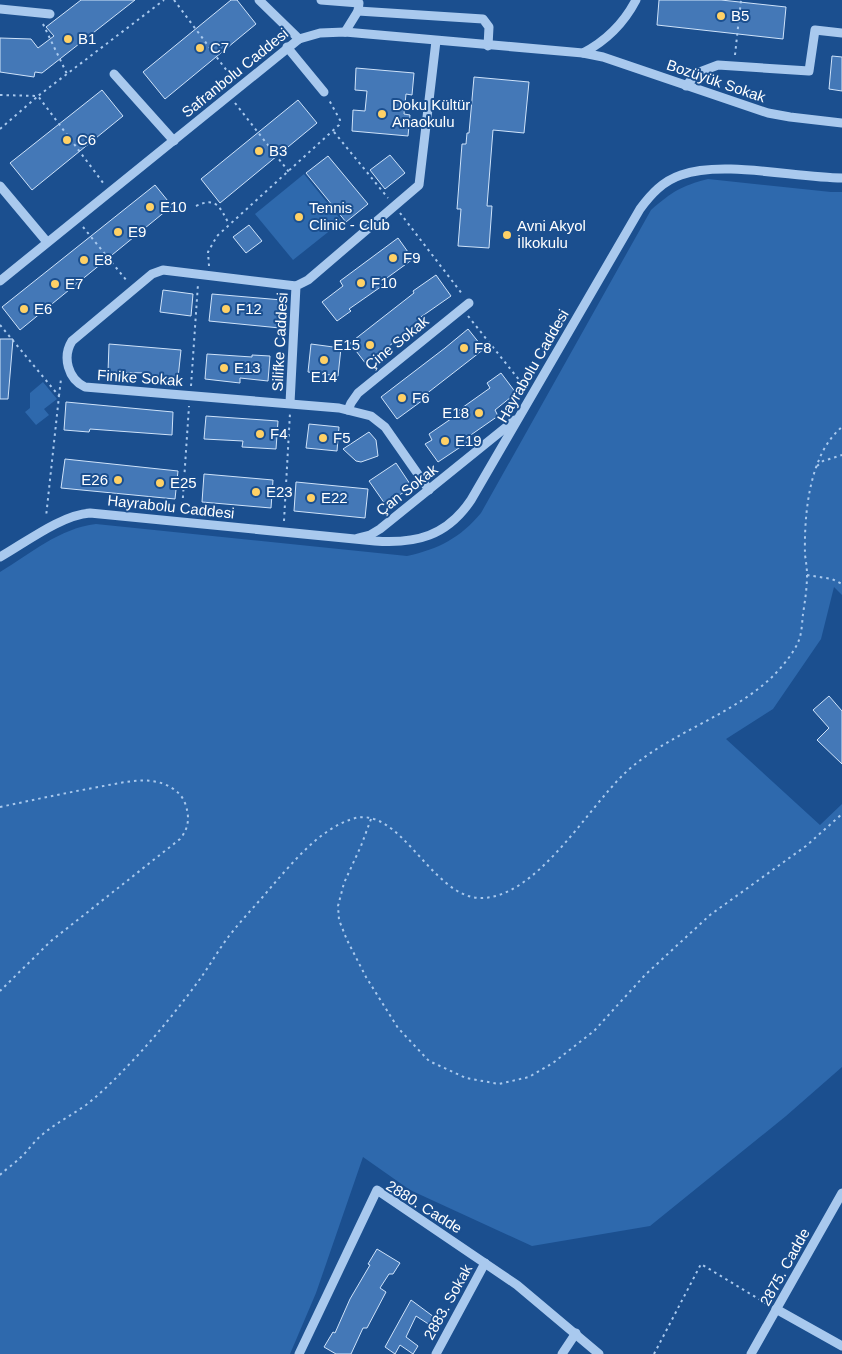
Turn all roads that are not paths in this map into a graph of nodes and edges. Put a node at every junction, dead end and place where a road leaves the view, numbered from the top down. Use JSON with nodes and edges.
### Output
{"nodes":[{"id":1,"x":259,"y":0,"type":"edge"},
{"id":2,"x":321,"y":0,"type":"edge"},
{"id":3,"x":636,"y":0,"type":"edge"},
{"id":4,"x":0,"y":9,"type":"edge"},
{"id":5,"x":358,"y":12,"type":"junction"},
{"id":6,"x":50,"y":14,"type":"dead end"},
{"id":7,"x":345,"y":32,"type":"junction"},
{"id":8,"x":842,"y":34,"type":"edge"},
{"id":9,"x":299,"y":39,"type":"junction"},
{"id":10,"x":436,"y":41,"type":"junction"},
{"id":11,"x":488,"y":46,"type":"junction"},
{"id":12,"x":287,"y":47,"type":"junction"},
{"id":13,"x":583,"y":53,"type":"junction"},
{"id":14,"x":114,"y":74,"type":"dead end"},
{"id":15,"x":686,"y":86,"type":"junction"},
{"id":16,"x":324,"y":92,"type":"road end"},
{"id":17,"x":842,"y":122,"type":"edge"},
{"id":18,"x":174,"y":141,"type":"junction"},
{"id":19,"x":842,"y":178,"type":"edge"},
{"id":20,"x":0,"y":186,"type":"edge"},
{"id":21,"x":47,"y":242,"type":"junction"},
{"id":22,"x":0,"y":281,"type":"edge"},
{"id":23,"x":296,"y":286,"type":"junction"},
{"id":24,"x":465,"y":305,"type":"road end"},
{"id":25,"x":290,"y":403,"type":"junction"},
{"id":26,"x":348,"y":410,"type":"junction"},
{"id":27,"x":520,"y":415,"type":"junction"},
{"id":28,"x":429,"y":490,"type":"junction"},
{"id":29,"x":352,"y":540,"type":"junction"},
{"id":30,"x":0,"y":557,"type":"edge"},
{"id":31,"x":842,"y":1193,"type":"edge"},
{"id":32,"x":485,"y":1264,"type":"junction"},
{"id":33,"x":776,"y":1309,"type":"junction"},
{"id":34,"x":576,"y":1333,"type":"junction"},
{"id":35,"x":842,"y":1346,"type":"edge"},
{"id":36,"x":299,"y":1354,"type":"edge"},
{"id":37,"x":436,"y":1354,"type":"edge"},
{"id":38,"x":562,"y":1354,"type":"edge"},
{"id":39,"x":599,"y":1354,"type":"edge"},
{"id":40,"x":751,"y":1354,"type":"edge"}],
"edges":[{"from":1,"to":9,"type":"street"},
{"from":2,"to":5,"type":"street"},
{"from":3,"to":13,"type":"street"},
{"from":4,"to":6,"type":"street"},
{"from":5,"to":7,"type":"street"},
{"from":5,"to":11,"type":"street"},
{"from":7,"to":9,"type":"street","name":"Safranbolu Caddesi"},
{"from":7,"to":10,"type":"street","name":"Safranbolu Caddesi"},
{"from":8,"to":15,"type":"street"},
{"from":9,"to":12,"type":"street","name":"Safranbolu Caddesi"},
{"from":10,"to":11,"type":"street","name":"Safranbolu Caddesi"},
{"from":10,"to":23,"type":"street","name":"Silifke Caddesi"},
{"from":11,"to":13,"type":"street","name":"Safranbolu Caddesi"},
{"from":12,"to":16,"type":"street"},
{"from":12,"to":18,"type":"street","name":"Safranbolu Caddesi"},
{"from":13,"to":15,"type":"street","name":"Bozüyük Sokak"},
{"from":14,"to":18,"type":"street"},
{"from":15,"to":17,"type":"street","name":"Bozüyük Sokak"},
{"from":18,"to":21,"type":"street","name":"Safranbolu Caddesi"},
{"from":19,"to":27,"type":"street","name":"Hayrabolu Caddesi"},
{"from":20,"to":21,"type":"street"},
{"from":21,"to":22,"type":"street","name":"Safranbolu Caddesi"},
{"from":23,"to":25,"type":"street","name":"Silifke Caddesi"},
{"from":23,"to":25,"type":"street","name":"Finike Sokak"},
{"from":24,"to":26,"type":"street","name":"Çine Sokak"},
{"from":25,"to":26,"type":"street","name":"Finike Sokak"},
{"from":26,"to":28,"type":"street","name":"Finike Sokak"},
{"from":27,"to":28,"type":"street","name":"Çan Sokak"},
{"from":27,"to":29,"type":"street","name":"Hayrabolu Caddesi"},
{"from":28,"to":29,"type":"street","name":"Çan Sokak"},
{"from":29,"to":30,"type":"street","name":"Hayrabolu Caddesi"},
{"from":31,"to":33,"type":"street","name":"2875. Cadde"},
{"from":32,"to":34,"type":"street","name":"2880. Cadde"},
{"from":32,"to":36,"type":"street","name":"2880. Cadde"},
{"from":32,"to":37,"type":"street","name":"2883. Sokak"},
{"from":33,"to":35,"type":"street"},
{"from":33,"to":40,"type":"street","name":"2875. Cadde"},
{"from":34,"to":38,"type":"street"},
{"from":34,"to":39,"type":"street","name":"2880. Cadde"}]}
